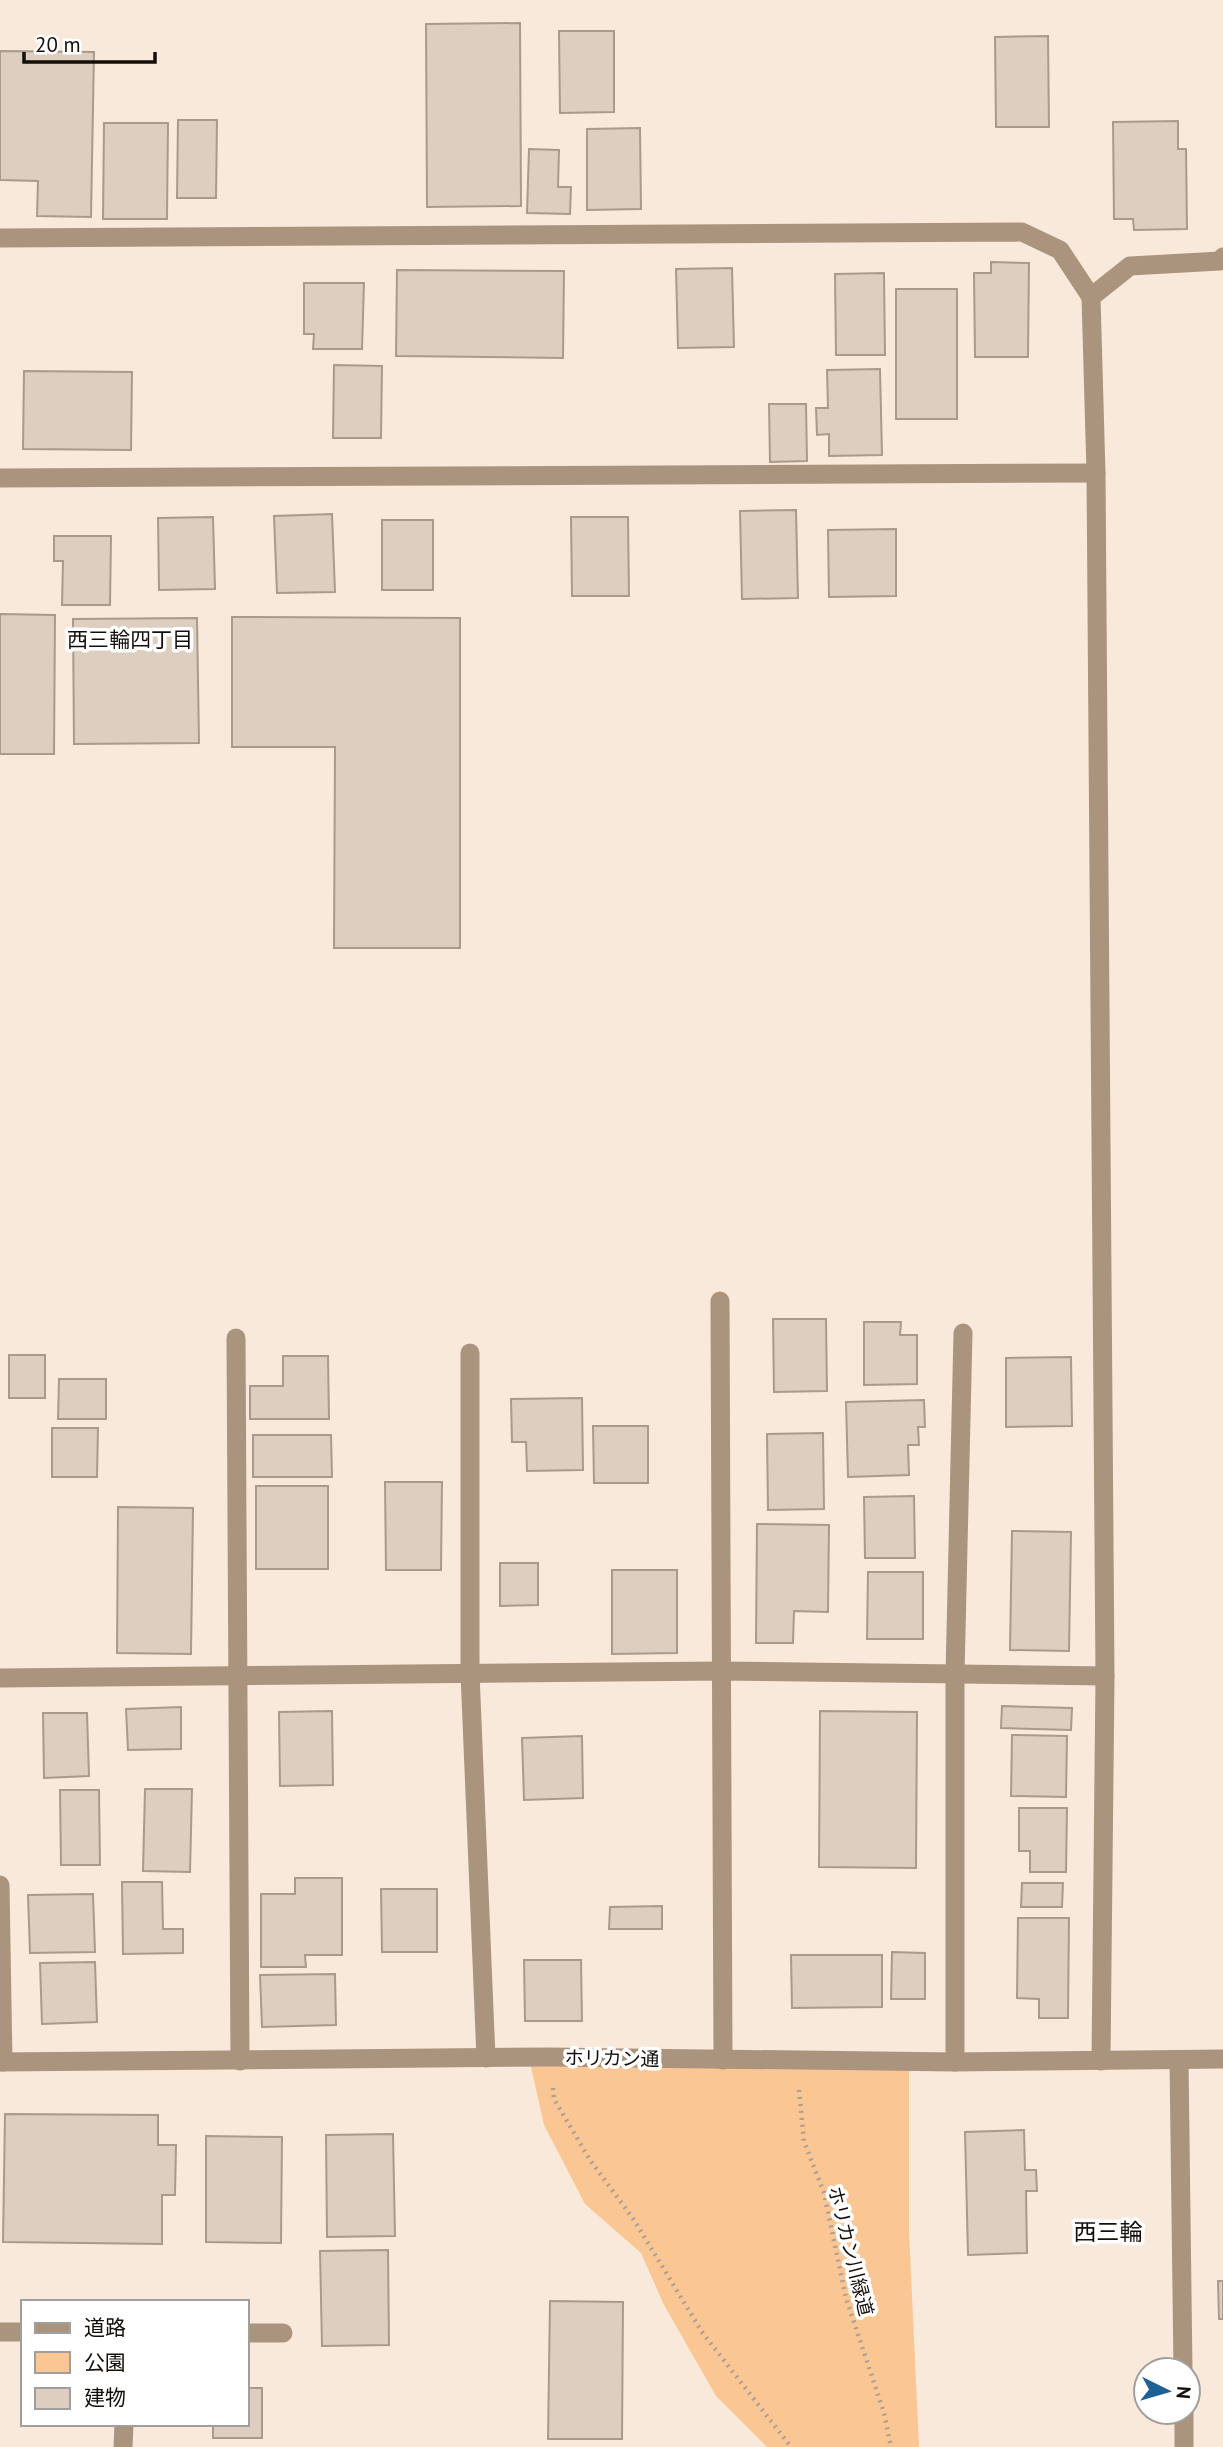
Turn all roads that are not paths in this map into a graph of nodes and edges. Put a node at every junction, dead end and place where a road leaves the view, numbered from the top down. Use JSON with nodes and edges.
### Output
{"nodes":[{"id":1,"x":0,"y":238,"type":"edge"},
{"id":2,"x":1223,"y":257,"type":"edge"},
{"id":3,"x":1091,"y":297,"type":"junction"},
{"id":4,"x":1097,"y":473,"type":"junction"},
{"id":5,"x":0,"y":478,"type":"edge"},
{"id":6,"x":720,"y":1301,"type":"dead end"},
{"id":7,"x":963,"y":1333,"type":"dead end"},
{"id":8,"x":236,"y":1338,"type":"dead end"},
{"id":9,"x":470,"y":1353,"type":"dead end"},
{"id":10,"x":722,"y":1671,"type":"junction"},
{"id":11,"x":470,"y":1674,"type":"junction"},
{"id":12,"x":955,"y":1675,"type":"junction"},
{"id":13,"x":236,"y":1676,"type":"junction"},
{"id":14,"x":1105,"y":1676,"type":"junction"},
{"id":15,"x":0,"y":1678,"type":"edge"},
{"id":16,"x":0,"y":1885,"type":"edge"},
{"id":17,"x":486,"y":2058,"type":"junction"},
{"id":18,"x":1223,"y":2059,"type":"edge"},
{"id":19,"x":723,"y":2060,"type":"junction"},
{"id":20,"x":1179,"y":2060,"type":"junction"},
{"id":21,"x":240,"y":2061,"type":"junction"},
{"id":22,"x":1101,"y":2061,"type":"junction"},
{"id":23,"x":1,"y":2062,"type":"edge"},
{"id":24,"x":955,"y":2062,"type":"junction"},
{"id":25,"x":0,"y":2332,"type":"edge"},
{"id":26,"x":21,"y":2332,"type":"edge"},
{"id":27,"x":248,"y":2333,"type":"edge"},
{"id":28,"x":283,"y":2333,"type":"dead end"},
{"id":29,"x":1183,"y":2356,"type":"edge"},
{"id":30,"x":124,"y":2426,"type":"edge"},
{"id":31,"x":1184,"y":2426,"type":"edge"},
{"id":32,"x":123,"y":2447,"type":"edge"},
{"id":33,"x":1184,"y":2447,"type":"edge"}],
"edges":[{"from":1,"to":3,"type":"street"},
{"from":2,"to":3,"type":"street"},
{"from":3,"to":4,"type":"street"},
{"from":4,"to":5,"type":"street"},
{"from":4,"to":14,"type":"street"},
{"from":6,"to":10,"type":"street"},
{"from":7,"to":12,"type":"street"},
{"from":8,"to":13,"type":"street"},
{"from":9,"to":11,"type":"street"},
{"from":10,"to":11,"type":"street"},
{"from":10,"to":12,"type":"street"},
{"from":10,"to":19,"type":"street"},
{"from":11,"to":13,"type":"street"},
{"from":11,"to":17,"type":"street"},
{"from":12,"to":14,"type":"street"},
{"from":12,"to":24,"type":"street"},
{"from":13,"to":15,"type":"street"},
{"from":13,"to":21,"type":"street"},
{"from":14,"to":22,"type":"street"},
{"from":16,"to":23,"type":"street"},
{"from":17,"to":19,"type":"street","name":"ホリカン通"},
{"from":17,"to":21,"type":"street","name":"ホリカン通"},
{"from":18,"to":20,"type":"street","name":"ホリカン通"},
{"from":19,"to":24,"type":"street","name":"ホリカン通"},
{"from":20,"to":22,"type":"street","name":"ホリカン通"},
{"from":20,"to":29,"type":"street"},
{"from":21,"to":23,"type":"street","name":"ホリカン通"},
{"from":22,"to":24,"type":"street","name":"ホリカン通"},
{"from":25,"to":26,"type":"street"},
{"from":27,"to":28,"type":"street"},
{"from":30,"to":32,"type":"street"},
{"from":31,"to":33,"type":"street"}]}
